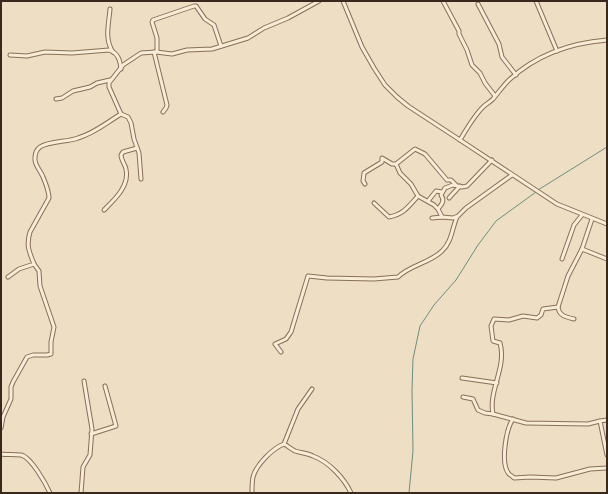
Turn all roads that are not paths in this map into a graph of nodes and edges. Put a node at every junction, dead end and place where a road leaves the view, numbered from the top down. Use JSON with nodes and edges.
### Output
{"nodes":[{"id":1,"x":319,"y":1,"type":"edge"},
{"id":2,"x":342,"y":1,"type":"edge"},
{"id":3,"x":443,"y":1,"type":"edge"},
{"id":4,"x":536,"y":1,"type":"edge"},
{"id":5,"x":478,"y":4,"type":"dead end"},
{"id":6,"x":110,"y":9,"type":"dead end"},
{"id":7,"x":607,"y":40,"type":"edge"},
{"id":8,"x":221,"y":46,"type":"junction"},
{"id":9,"x":557,"y":51,"type":"junction"},
{"id":10,"x":113,"y":52,"type":"junction"},
{"id":11,"x":155,"y":52,"type":"junction"},
{"id":12,"x":10,"y":55,"type":"dead end"},
{"id":13,"x":120,"y":69,"type":"junction"},
{"id":14,"x":516,"y":75,"type":"junction"},
{"id":15,"x":110,"y":80,"type":"junction"},
{"id":16,"x":495,"y":96,"type":"junction"},
{"id":17,"x":56,"y":100,"type":"dead end"},
{"id":18,"x":163,"y":112,"type":"dead end"},
{"id":19,"x":120,"y":114,"type":"junction"},
{"id":20,"x":460,"y":140,"type":"junction"},
{"id":21,"x":137,"y":148,"type":"junction"},
{"id":22,"x":492,"y":160,"type":"junction"},
{"id":23,"x":396,"y":164,"type":"junction"},
{"id":24,"x":512,"y":175,"type":"junction"},
{"id":25,"x":141,"y":179,"type":"dead end"},
{"id":26,"x":364,"y":184,"type":"dead end"},
{"id":27,"x":456,"y":185,"type":"junction"},
{"id":28,"x":460,"y":186,"type":"junction"},
{"id":29,"x":442,"y":192,"type":"junction"},
{"id":30,"x":418,"y":196,"type":"junction"},
{"id":31,"x":449,"y":198,"type":"dead end"},
{"id":32,"x":428,"y":201,"type":"junction"},
{"id":33,"x":374,"y":203,"type":"dead end"},
{"id":34,"x":438,"y":209,"type":"junction"},
{"id":35,"x":104,"y":210,"type":"dead end"},
{"id":36,"x":582,"y":215,"type":"junction"},
{"id":37,"x":442,"y":217,"type":"junction"},
{"id":38,"x":457,"y":217,"type":"junction"},
{"id":39,"x":432,"y":218,"type":"dead end"},
{"id":40,"x":592,"y":219,"type":"junction"},
{"id":41,"x":607,"y":224,"type":"edge"},
{"id":42,"x":582,"y":249,"type":"junction"},
{"id":43,"x":562,"y":259,"type":"dead end"},
{"id":44,"x":607,"y":259,"type":"edge"},
{"id":45,"x":34,"y":264,"type":"junction"},
{"id":46,"x":8,"y":277,"type":"dead end"},
{"id":47,"x":558,"y":308,"type":"junction"},
{"id":48,"x":574,"y":319,"type":"dead end"},
{"id":49,"x":281,"y":352,"type":"dead end"},
{"id":50,"x":462,"y":378,"type":"dead end"},
{"id":51,"x":84,"y":382,"type":"dead end"},
{"id":52,"x":497,"y":383,"type":"junction"},
{"id":53,"x":104,"y":386,"type":"dead end"},
{"id":54,"x":312,"y":389,"type":"dead end"},
{"id":55,"x":463,"y":397,"type":"dead end"},
{"id":56,"x":493,"y":414,"type":"junction"},
{"id":57,"x":513,"y":419,"type":"junction"},
{"id":58,"x":607,"y":420,"type":"edge"},
{"id":59,"x":600,"y":421,"type":"junction"},
{"id":60,"x":1,"y":428,"type":"edge"},
{"id":61,"x":92,"y":434,"type":"junction"},
{"id":62,"x":284,"y":444,"type":"junction"},
{"id":63,"x":1,"y":454,"type":"edge"},
{"id":64,"x":607,"y":455,"type":"edge"},
{"id":65,"x":607,"y":468,"type":"edge"},
{"id":66,"x":50,"y":493,"type":"edge"},
{"id":67,"x":81,"y":493,"type":"edge"},
{"id":68,"x":252,"y":493,"type":"edge"},
{"id":69,"x":351,"y":493,"type":"edge"}],
"edges":[{"from":1,"to":8,"type":"street"},
{"from":2,"to":20,"type":"street"},
{"from":3,"to":16,"type":"street"},
{"from":4,"to":9,"type":"street"},
{"from":5,"to":14,"type":"street"},
{"from":6,"to":10,"type":"street"},
{"from":7,"to":9,"type":"street"},
{"from":8,"to":11,"type":"street"},
{"from":8,"to":11,"type":"street"},
{"from":9,"to":14,"type":"street"},
{"from":10,"to":12,"type":"street"},
{"from":10,"to":13,"type":"street"},
{"from":11,"to":13,"type":"street"},
{"from":11,"to":18,"type":"street"},
{"from":13,"to":15,"type":"street"},
{"from":14,"to":16,"type":"street"},
{"from":15,"to":17,"type":"street"},
{"from":15,"to":19,"type":"street"},
{"from":16,"to":20,"type":"street"},
{"from":19,"to":21,"type":"street"},
{"from":19,"to":45,"type":"street"},
{"from":20,"to":22,"type":"street"},
{"from":21,"to":25,"type":"street"},
{"from":21,"to":35,"type":"street"},
{"from":22,"to":24,"type":"street"},
{"from":22,"to":28,"type":"street"},
{"from":23,"to":26,"type":"street"},
{"from":23,"to":27,"type":"street"},
{"from":23,"to":30,"type":"street"},
{"from":24,"to":36,"type":"street"},
{"from":24,"to":38,"type":"street"},
{"from":27,"to":28,"type":"street"},
{"from":27,"to":29,"type":"street"},
{"from":28,"to":31,"type":"street"},
{"from":29,"to":32,"type":"street"},
{"from":29,"to":34,"type":"street"},
{"from":30,"to":32,"type":"street"},
{"from":30,"to":33,"type":"street"},
{"from":32,"to":34,"type":"street"},
{"from":34,"to":37,"type":"street"},
{"from":36,"to":40,"type":"street"},
{"from":36,"to":43,"type":"street"},
{"from":37,"to":38,"type":"street"},
{"from":37,"to":39,"type":"street"},
{"from":38,"to":49,"type":"street"},
{"from":40,"to":41,"type":"street"},
{"from":40,"to":42,"type":"street"},
{"from":42,"to":44,"type":"street"},
{"from":42,"to":47,"type":"street"},
{"from":45,"to":46,"type":"street"},
{"from":45,"to":60,"type":"street"},
{"from":47,"to":48,"type":"street"},
{"from":47,"to":52,"type":"street"},
{"from":50,"to":52,"type":"street"},
{"from":51,"to":61,"type":"street"},
{"from":52,"to":56,"type":"street"},
{"from":53,"to":61,"type":"street"},
{"from":54,"to":62,"type":"street"},
{"from":55,"to":56,"type":"street"},
{"from":56,"to":57,"type":"street"},
{"from":57,"to":59,"type":"street"},
{"from":57,"to":65,"type":"street"},
{"from":58,"to":59,"type":"street"},
{"from":59,"to":64,"type":"street"},
{"from":61,"to":67,"type":"street"},
{"from":62,"to":68,"type":"street"},
{"from":62,"to":69,"type":"street"},
{"from":63,"to":66,"type":"street"}]}
